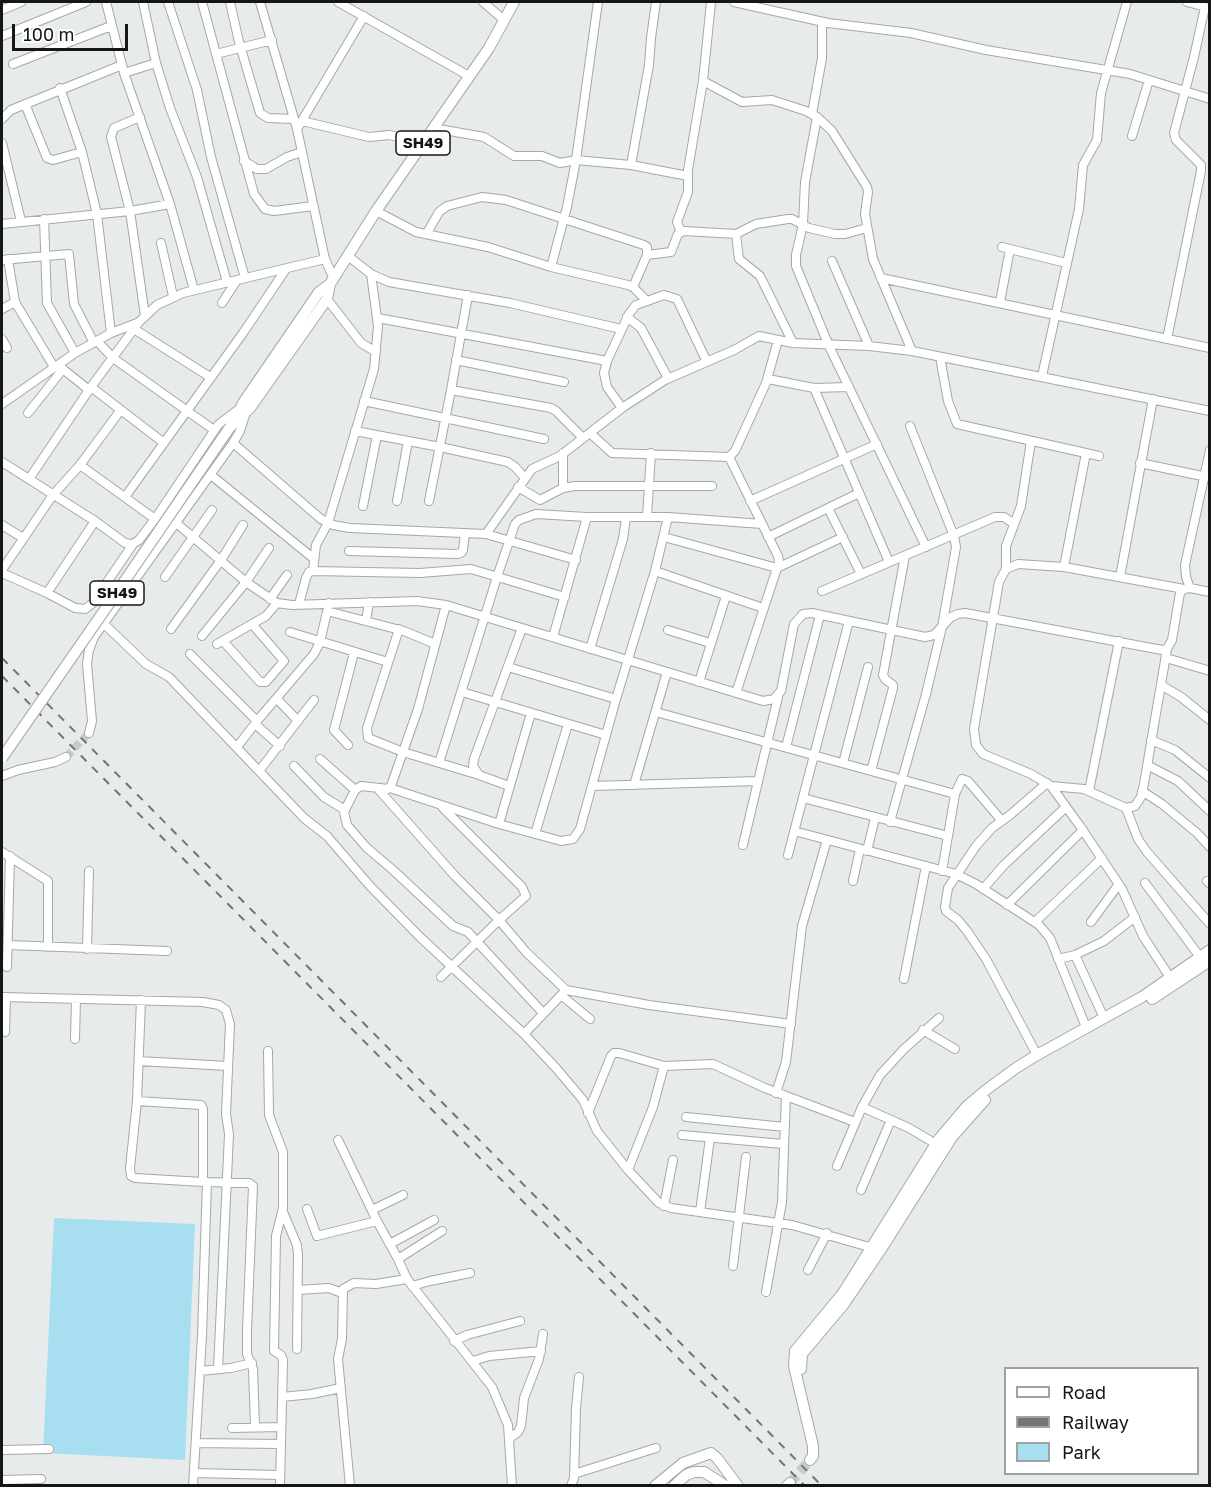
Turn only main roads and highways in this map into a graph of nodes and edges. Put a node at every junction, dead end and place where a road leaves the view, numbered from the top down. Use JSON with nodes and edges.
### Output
{"nodes":[{"id":1,"x":514,"y":2,"type":"edge"},
{"id":2,"x":332,"y":282,"type":"junction"},
{"id":3,"x":238,"y":417,"type":"junction"},
{"id":4,"x":2,"y":758,"type":"edge"},
{"id":5,"x":1209,"y":950,"type":"edge"},
{"id":6,"x":1205,"y":959,"type":"edge"},
{"id":7,"x":655,"y":1485,"type":"edge"},
{"id":8,"x":674,"y":1485,"type":"edge"},
{"id":9,"x":722,"y":1485,"type":"edge"},
{"id":10,"x":738,"y":1485,"type":"edge"}],
"edges":[{"from":1,"to":2,"type":"main road","number":"SH49"},
{"from":2,"to":3,"type":"main road","number":"SH49"},
{"from":2,"to":3,"type":"main road","number":"SH49"},
{"from":3,"to":4,"type":"main road","number":"SH49","bridge":true},
{"from":5,"to":6,"type":"main road"},
{"from":6,"to":6,"type":"main road"},
{"from":7,"to":10,"type":"main road"},
{"from":8,"to":9,"type":"main road"}]}
